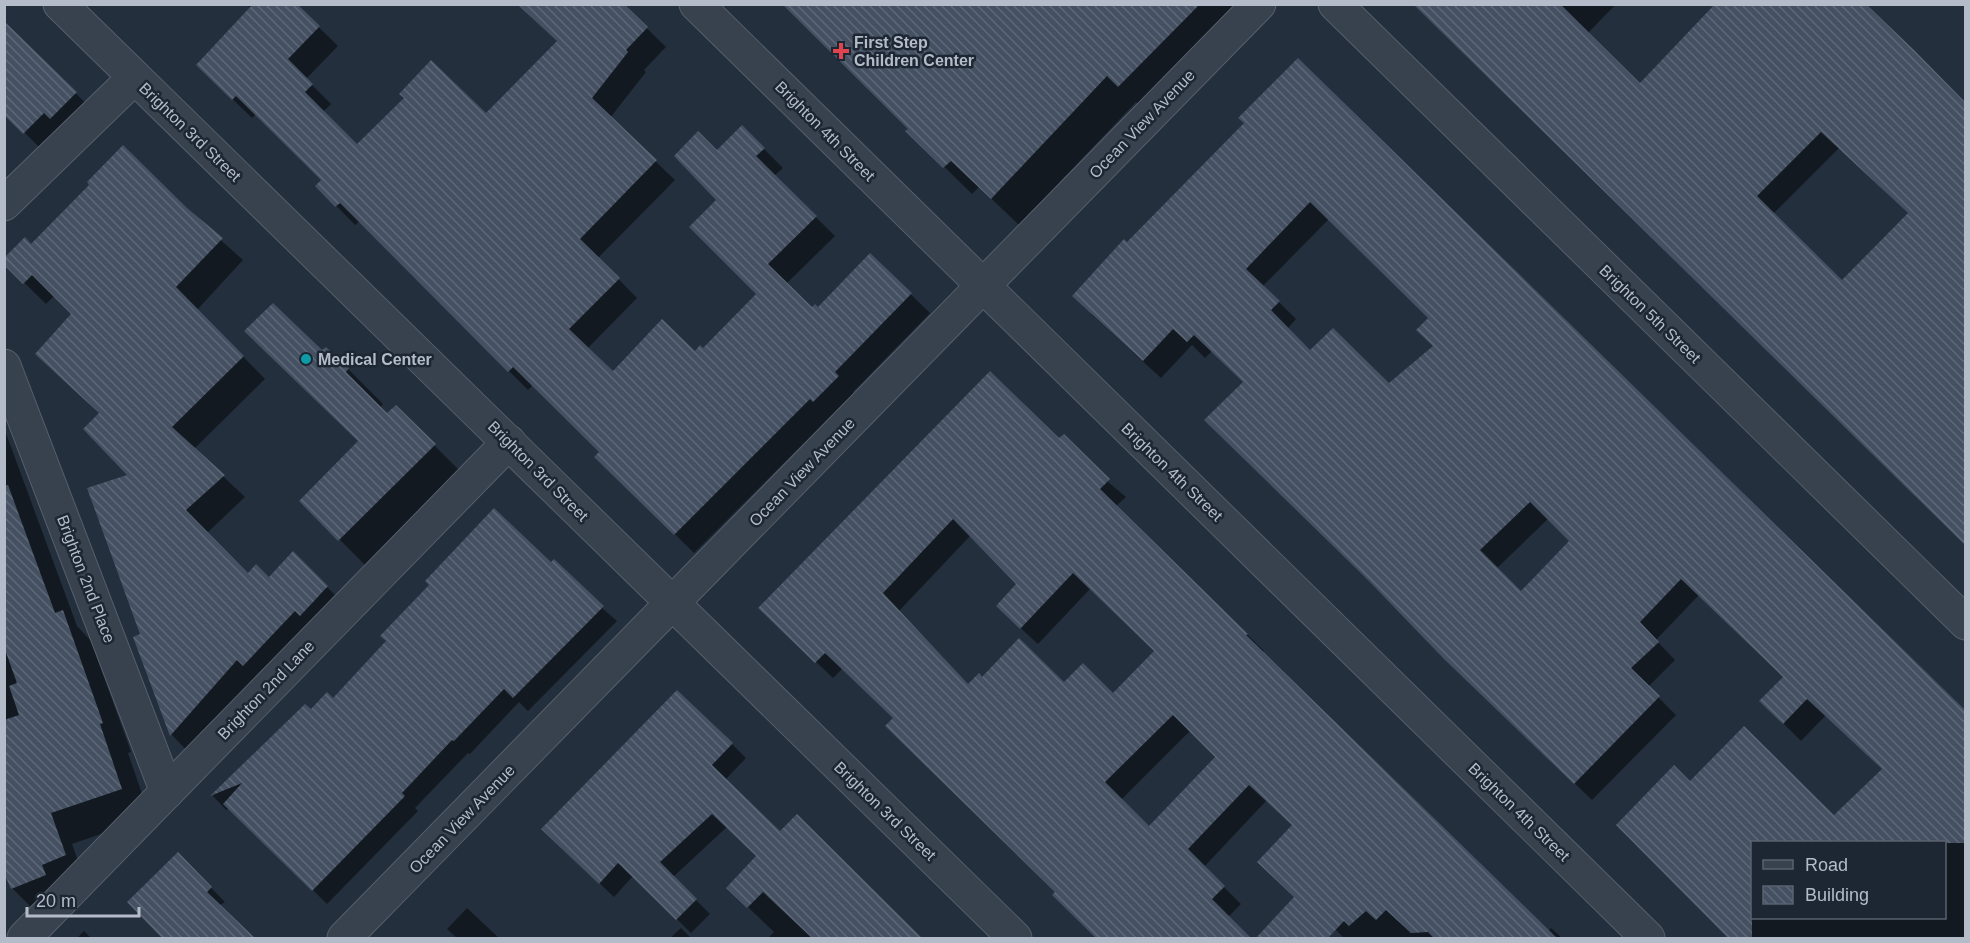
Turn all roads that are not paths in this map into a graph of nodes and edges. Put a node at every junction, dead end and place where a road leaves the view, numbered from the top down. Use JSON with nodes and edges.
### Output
{"nodes":[{"id":1,"x":60,"y":4,"type":"edge"},
{"id":2,"x":696,"y":4,"type":"edge"},
{"id":3,"x":1259,"y":4,"type":"edge"},
{"id":4,"x":1335,"y":4,"type":"edge"},
{"id":5,"x":134,"y":78,"type":"junction"},
{"id":6,"x":4,"y":204,"type":"edge"},
{"id":7,"x":983,"y":287,"type":"junction"},
{"id":8,"x":4,"y":366,"type":"edge"},
{"id":9,"x":509,"y":442,"type":"junction"},
{"id":10,"x":673,"y":603,"type":"junction"},
{"id":11,"x":1965,"y":623,"type":"edge"},
{"id":12,"x":167,"y":792,"type":"junction"},
{"id":13,"x":362,"y":933,"type":"edge"},
{"id":14,"x":24,"y":939,"type":"edge"},
{"id":15,"x":1015,"y":939,"type":"edge"},
{"id":16,"x":1648,"y":939,"type":"edge"}],
"edges":[{"from":1,"to":5,"type":"street","name":"Brighton 3rd Street"},
{"from":2,"to":7,"type":"street","name":"Brighton 4th Street"},
{"from":3,"to":7,"type":"street","name":"Ocean View Avenue"},
{"from":4,"to":11,"type":"street","name":"Brighton 5th Street"},
{"from":5,"to":6,"type":"street"},
{"from":5,"to":9,"type":"street","name":"Brighton 3rd Street"},
{"from":7,"to":10,"type":"street","name":"Ocean View Avenue"},
{"from":7,"to":16,"type":"street","name":"Brighton 4th Street"},
{"from":8,"to":12,"type":"street","name":"Brighton 2nd Place"},
{"from":9,"to":10,"type":"street","name":"Brighton 3rd Street"},
{"from":9,"to":12,"type":"street","name":"Brighton 2nd Lane"},
{"from":10,"to":13,"type":"street","name":"Ocean View Avenue"},
{"from":10,"to":15,"type":"street","name":"Brighton 3rd Street"},
{"from":12,"to":14,"type":"street","name":"Brighton 2nd Lane"}]}
